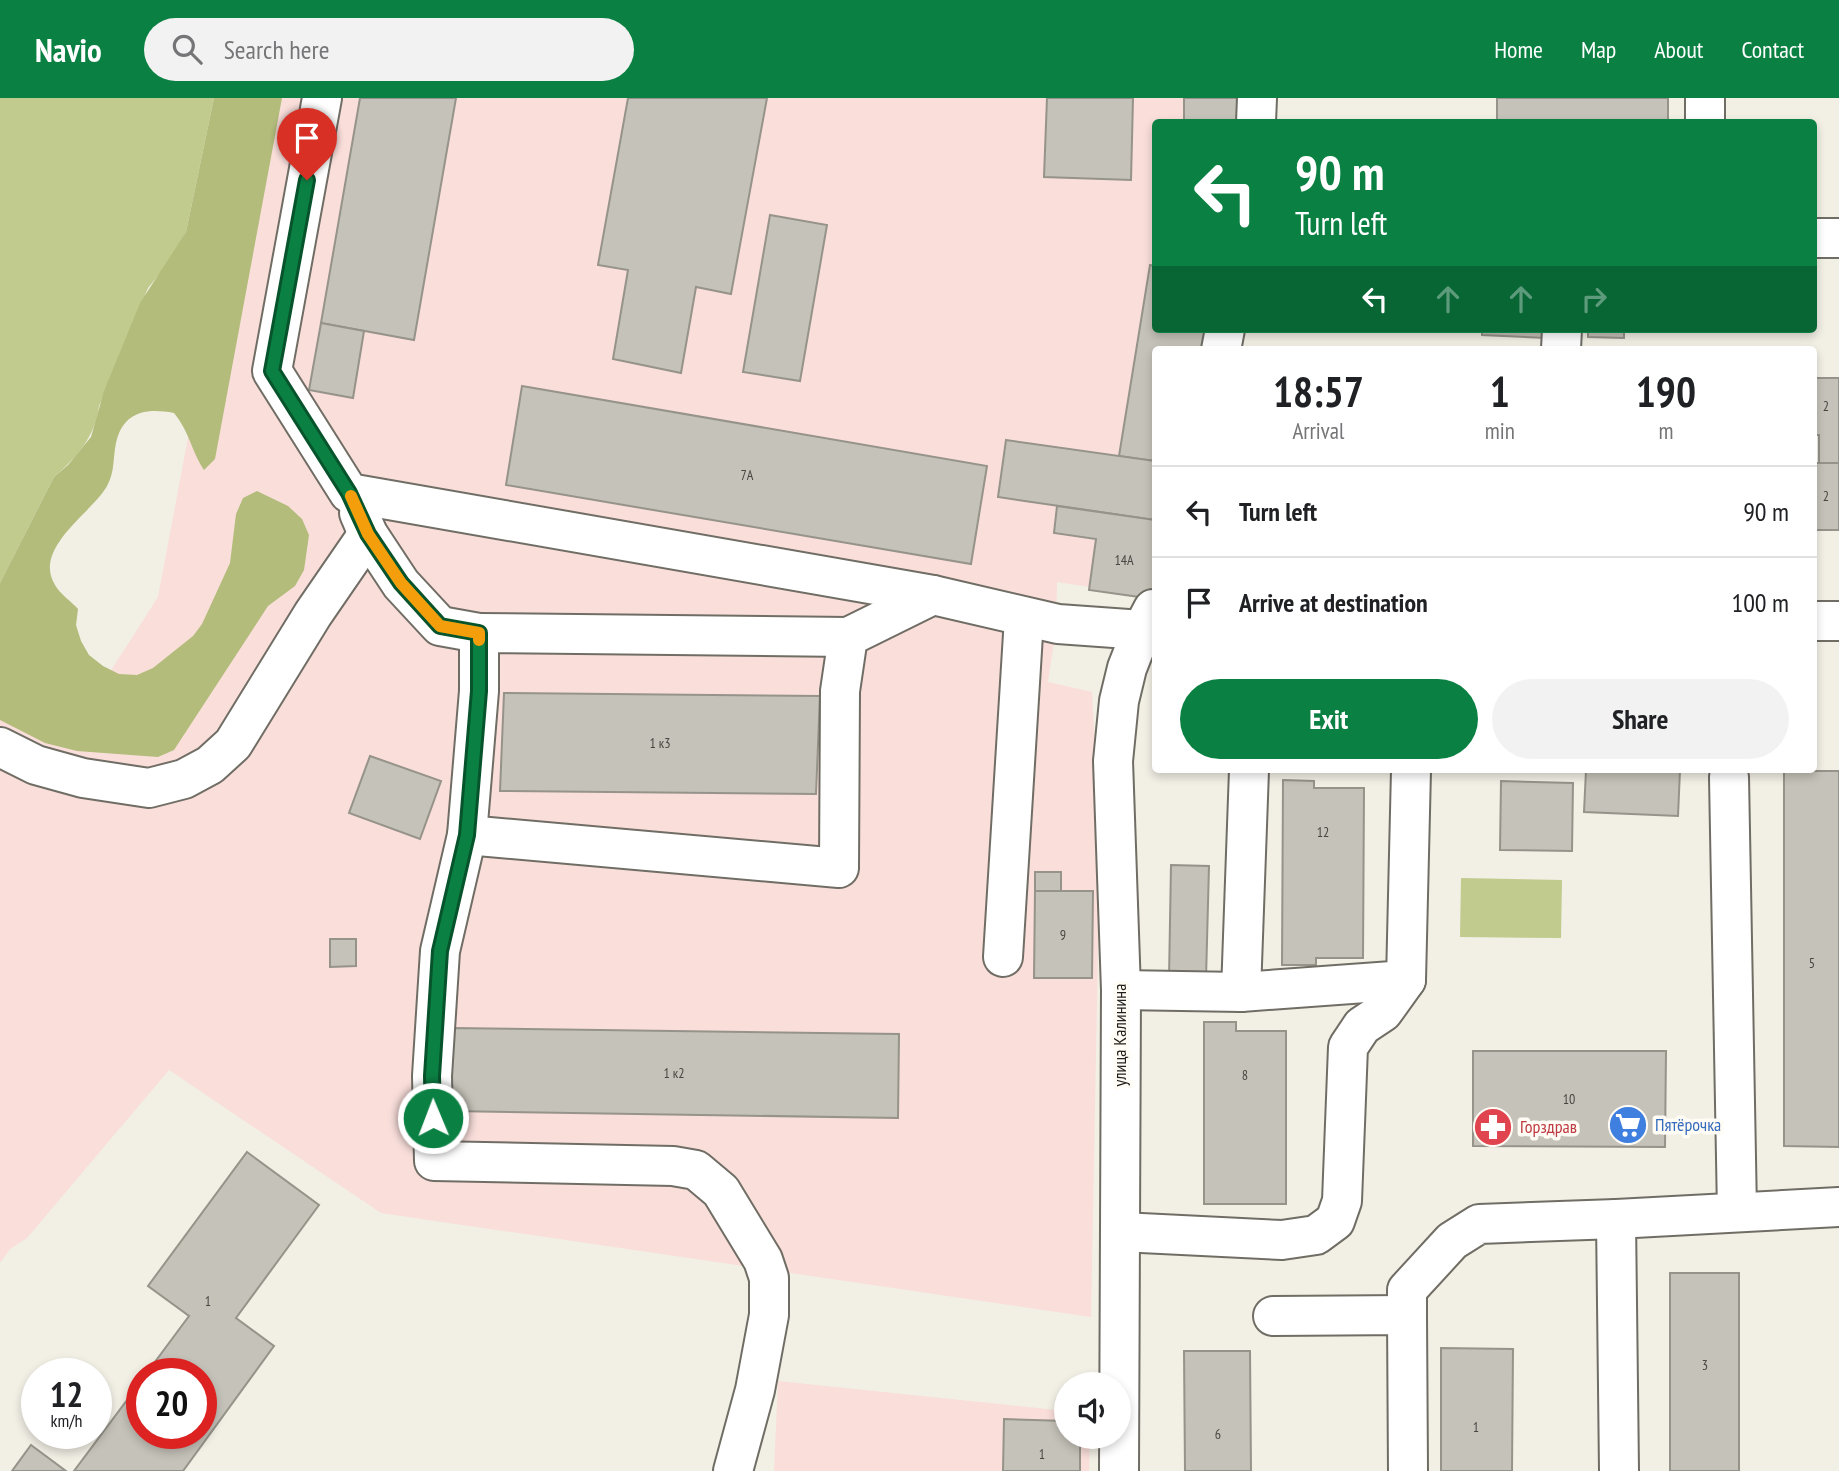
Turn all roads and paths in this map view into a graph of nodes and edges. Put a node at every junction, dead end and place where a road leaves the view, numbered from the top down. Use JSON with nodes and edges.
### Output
{"nodes":[{"id":1,"x":321,"y":98,"type":"edge"},
{"id":2,"x":1257,"y":98,"type":"edge"},
{"id":3,"x":1705,"y":98,"type":"edge"},
{"id":4,"x":1256,"y":119,"type":"edge"},
{"id":5,"x":1705,"y":119,"type":"edge"},
{"id":6,"x":1817,"y":238,"type":"edge"},
{"id":7,"x":1839,"y":238,"type":"edge"},
{"id":8,"x":349,"y":493,"type":"junction"},
{"id":9,"x":368,"y":534,"type":"junction"},
{"id":10,"x":933,"y":595,"type":"junction"},
{"id":11,"x":1024,"y":618,"type":"junction"},
{"id":12,"x":1817,"y":621,"type":"edge"},
{"id":13,"x":1839,"y":621,"type":"edge"},
{"id":14,"x":1151,"y":622,"type":"edge"},
{"id":15,"x":479,"y":633,"type":"junction"},
{"id":16,"x":848,"y":638,"type":"junction"},
{"id":17,"x":0,"y":747,"type":"edge"},
{"id":18,"x":1249,"y":773,"type":"edge"},
{"id":19,"x":1411,"y":773,"type":"edge"},
{"id":20,"x":1729,"y":777,"type":"dead end"},
{"id":21,"x":467,"y":835,"type":"junction"},
{"id":22,"x":1003,"y":957,"type":"dead end"},
{"id":23,"x":1406,"y":980,"type":"junction"},
{"id":24,"x":1121,"y":990,"type":"junction"},
{"id":25,"x":1241,"y":992,"type":"junction"},
{"id":26,"x":1839,"y":1207,"type":"edge"},
{"id":27,"x":1737,"y":1212,"type":"junction"},
{"id":28,"x":1616,"y":1220,"type":"junction"},
{"id":29,"x":1121,"y":1232,"type":"junction"},
{"id":30,"x":1407,"y":1315,"type":"junction"},
{"id":31,"x":1273,"y":1316,"type":"dead end"},
{"id":32,"x":733,"y":1471,"type":"edge"},
{"id":33,"x":1119,"y":1471,"type":"edge"},
{"id":34,"x":1408,"y":1471,"type":"edge"},
{"id":35,"x":1619,"y":1471,"type":"edge"}],
"edges":[{"from":1,"to":8,"type":"street"},
{"from":2,"to":4,"type":"street"},
{"from":3,"to":5,"type":"street"},
{"from":6,"to":7,"type":"street"},
{"from":8,"to":9,"type":"street"},
{"from":8,"to":10,"type":"street"},
{"from":9,"to":15,"type":"street"},
{"from":9,"to":17,"type":"street"},
{"from":10,"to":11,"type":"street"},
{"from":10,"to":16,"type":"street"},
{"from":11,"to":14,"type":"street"},
{"from":11,"to":22,"type":"street"},
{"from":12,"to":13,"type":"street"},
{"from":14,"to":24,"type":"street","name":"улица Калинина"},
{"from":15,"to":16,"type":"street"},
{"from":15,"to":21,"type":"street"},
{"from":16,"to":21,"type":"street"},
{"from":18,"to":25,"type":"street"},
{"from":19,"to":23,"type":"street"},
{"from":20,"to":27,"type":"street"},
{"from":21,"to":32,"type":"street"},
{"from":23,"to":25,"type":"street"},
{"from":23,"to":29,"type":"street"},
{"from":24,"to":25,"type":"street"},
{"from":24,"to":29,"type":"street","name":"улица Калинина"},
{"from":26,"to":27,"type":"street"},
{"from":27,"to":28,"type":"street"},
{"from":28,"to":30,"type":"street"},
{"from":28,"to":35,"type":"street"},
{"from":29,"to":33,"type":"street","name":"улица Калинина"},
{"from":30,"to":31,"type":"street"},
{"from":30,"to":34,"type":"street"}]}
